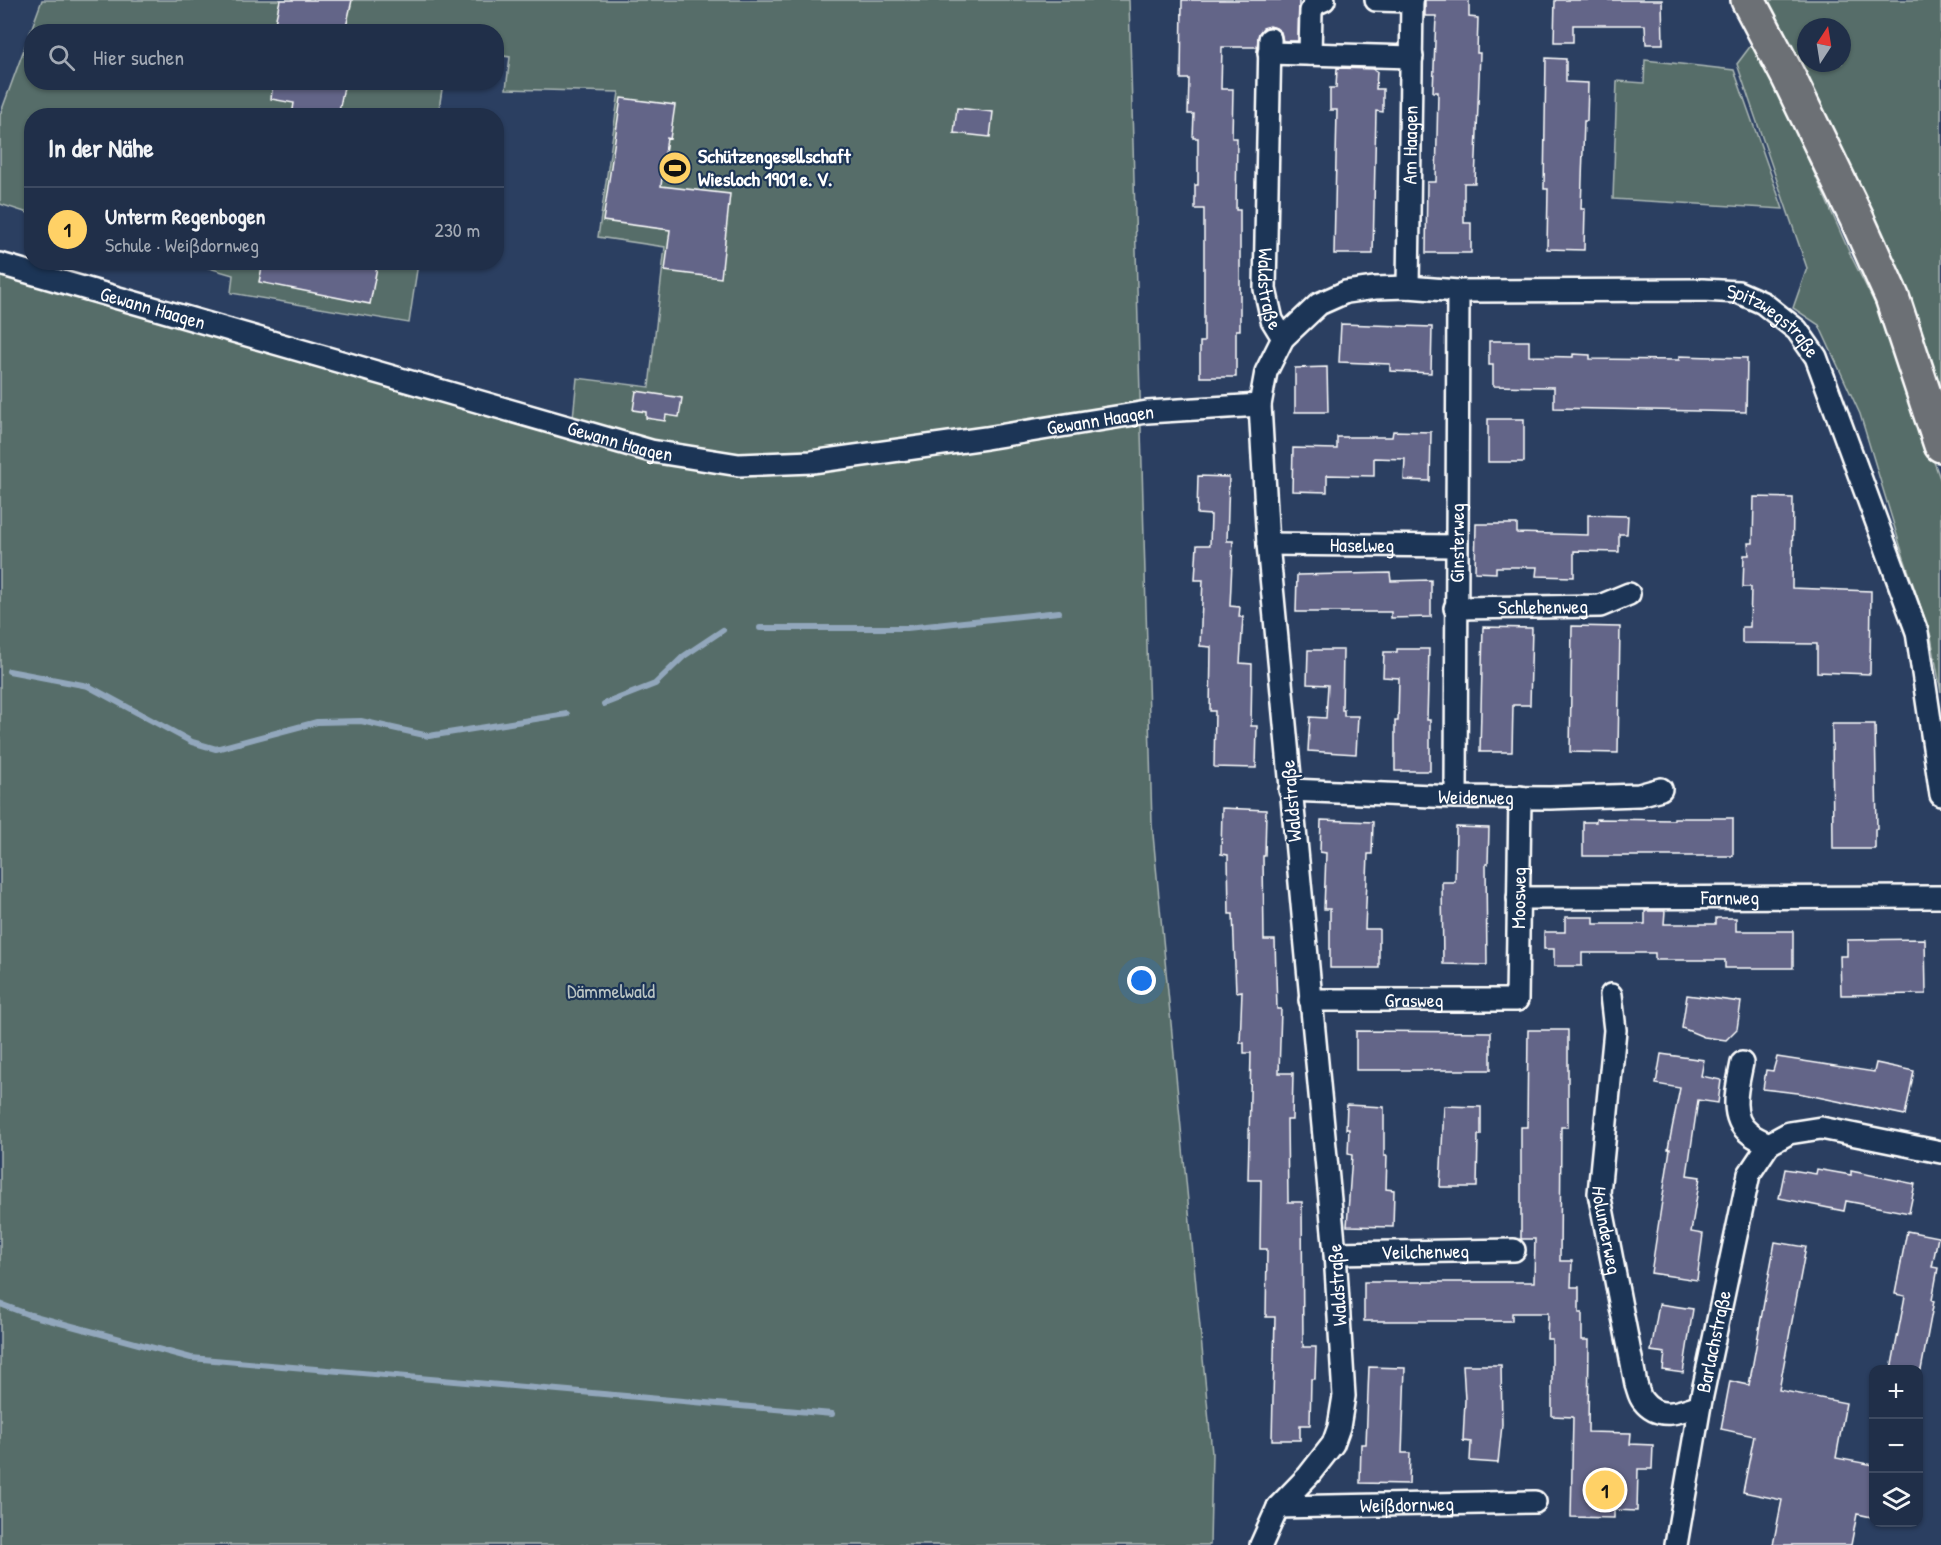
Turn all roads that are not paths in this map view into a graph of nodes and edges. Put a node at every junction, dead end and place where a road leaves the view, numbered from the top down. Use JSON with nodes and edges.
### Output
{"nodes":[{"id":1,"x":1324,"y":0,"type":"edge"},
{"id":2,"x":1376,"y":0,"type":"edge"},
{"id":3,"x":1412,"y":0,"type":"edge"},
{"id":4,"x":1748,"y":0,"type":"edge"},
{"id":5,"x":1310,"y":54,"type":"junction"},
{"id":6,"x":1412,"y":57,"type":"junction"},
{"id":7,"x":0,"y":264,"type":"edge"},
{"id":8,"x":1408,"y":287,"type":"junction"},
{"id":9,"x":1458,"y":291,"type":"junction"},
{"id":10,"x":1283,"y":339,"type":"junction"},
{"id":11,"x":1260,"y":405,"type":"junction"},
{"id":12,"x":1941,"y":445,"type":"edge"},
{"id":13,"x":1268,"y":544,"type":"junction"},
{"id":14,"x":1456,"y":546,"type":"junction"},
{"id":15,"x":1629,"y":594,"type":"dead end"},
{"id":16,"x":1455,"y":609,"type":"junction"},
{"id":17,"x":1661,"y":789,"type":"dead end"},
{"id":18,"x":1290,"y":790,"type":"junction"},
{"id":19,"x":1941,"y":795,"type":"edge"},
{"id":20,"x":1456,"y":797,"type":"junction"},
{"id":21,"x":1520,"y":797,"type":"junction"},
{"id":22,"x":1941,"y":897,"type":"edge"},
{"id":23,"x":1518,"y":898,"type":"junction"},
{"id":24,"x":1611,"y":995,"type":"dead end"},
{"id":25,"x":1310,"y":1000,"type":"junction"},
{"id":26,"x":1517,"y":1000,"type":"joint"},
{"id":27,"x":1742,"y":1063,"type":"dead end"},
{"id":28,"x":1769,"y":1144,"type":"junction"},
{"id":29,"x":1941,"y":1152,"type":"edge"},
{"id":30,"x":1515,"y":1250,"type":"dead end"},
{"id":31,"x":1335,"y":1253,"type":"junction"},
{"id":32,"x":1700,"y":1406,"type":"junction"},
{"id":33,"x":1535,"y":1502,"type":"dead end"},
{"id":34,"x":1278,"y":1507,"type":"junction"},
{"id":35,"x":1261,"y":1545,"type":"edge"},
{"id":36,"x":1676,"y":1545,"type":"edge"}],
"edges":[{"from":1,"to":5,"type":"street"},
{"from":2,"to":3,"type":"street","name":"Am Haagen"},
{"from":3,"to":6,"type":"street","name":"Am Haagen"},
{"from":4,"to":12,"type":"main road"},
{"from":5,"to":6,"type":"street"},
{"from":5,"to":10,"type":"street","name":"Waldstraße"},
{"from":6,"to":8,"type":"street","name":"Am Haagen"},
{"from":7,"to":11,"type":"street","name":"Gewann Haagen"},
{"from":8,"to":9,"type":"street","name":"Spitzwegstraße"},
{"from":8,"to":10,"type":"street","name":"Spitzwegstraße"},
{"from":9,"to":14,"type":"street","name":"Ginsterweg"},
{"from":9,"to":19,"type":"street","name":"Spitzwegstraße"},
{"from":10,"to":11,"type":"street","name":"Waldstraße"},
{"from":11,"to":13,"type":"street","name":"Waldstraße"},
{"from":13,"to":14,"type":"street","name":"Haselweg"},
{"from":13,"to":18,"type":"street","name":"Waldstraße"},
{"from":14,"to":16,"type":"street","name":"Ginsterweg"},
{"from":15,"to":16,"type":"street","name":"Schlehenweg"},
{"from":16,"to":20,"type":"street","name":"Ginsterweg"},
{"from":17,"to":21,"type":"street","name":"Weidenweg"},
{"from":18,"to":20,"type":"street","name":"Weidenweg"},
{"from":18,"to":25,"type":"street","name":"Waldstraße"},
{"from":20,"to":21,"type":"street","name":"Weidenweg"},
{"from":21,"to":23,"type":"street","name":"Moosweg"},
{"from":22,"to":23,"type":"street","name":"Farnweg"},
{"from":23,"to":26,"type":"street","name":"Moosweg"},
{"from":24,"to":32,"type":"street","name":"Holunderweg"},
{"from":25,"to":26,"type":"street","name":"Grasweg"},
{"from":25,"to":31,"type":"street","name":"Waldstraße"},
{"from":27,"to":28,"type":"street"},
{"from":28,"to":29,"type":"street"},
{"from":28,"to":32,"type":"street","name":"Barlachstraße"},
{"from":30,"to":31,"type":"street","name":"Veilchenweg"},
{"from":31,"to":34,"type":"street","name":"Waldstraße"},
{"from":32,"to":36,"type":"street","name":"Barlachstraße"},
{"from":33,"to":34,"type":"street","name":"Weißdornweg"},
{"from":34,"to":35,"type":"street","name":"Waldstraße"}]}
